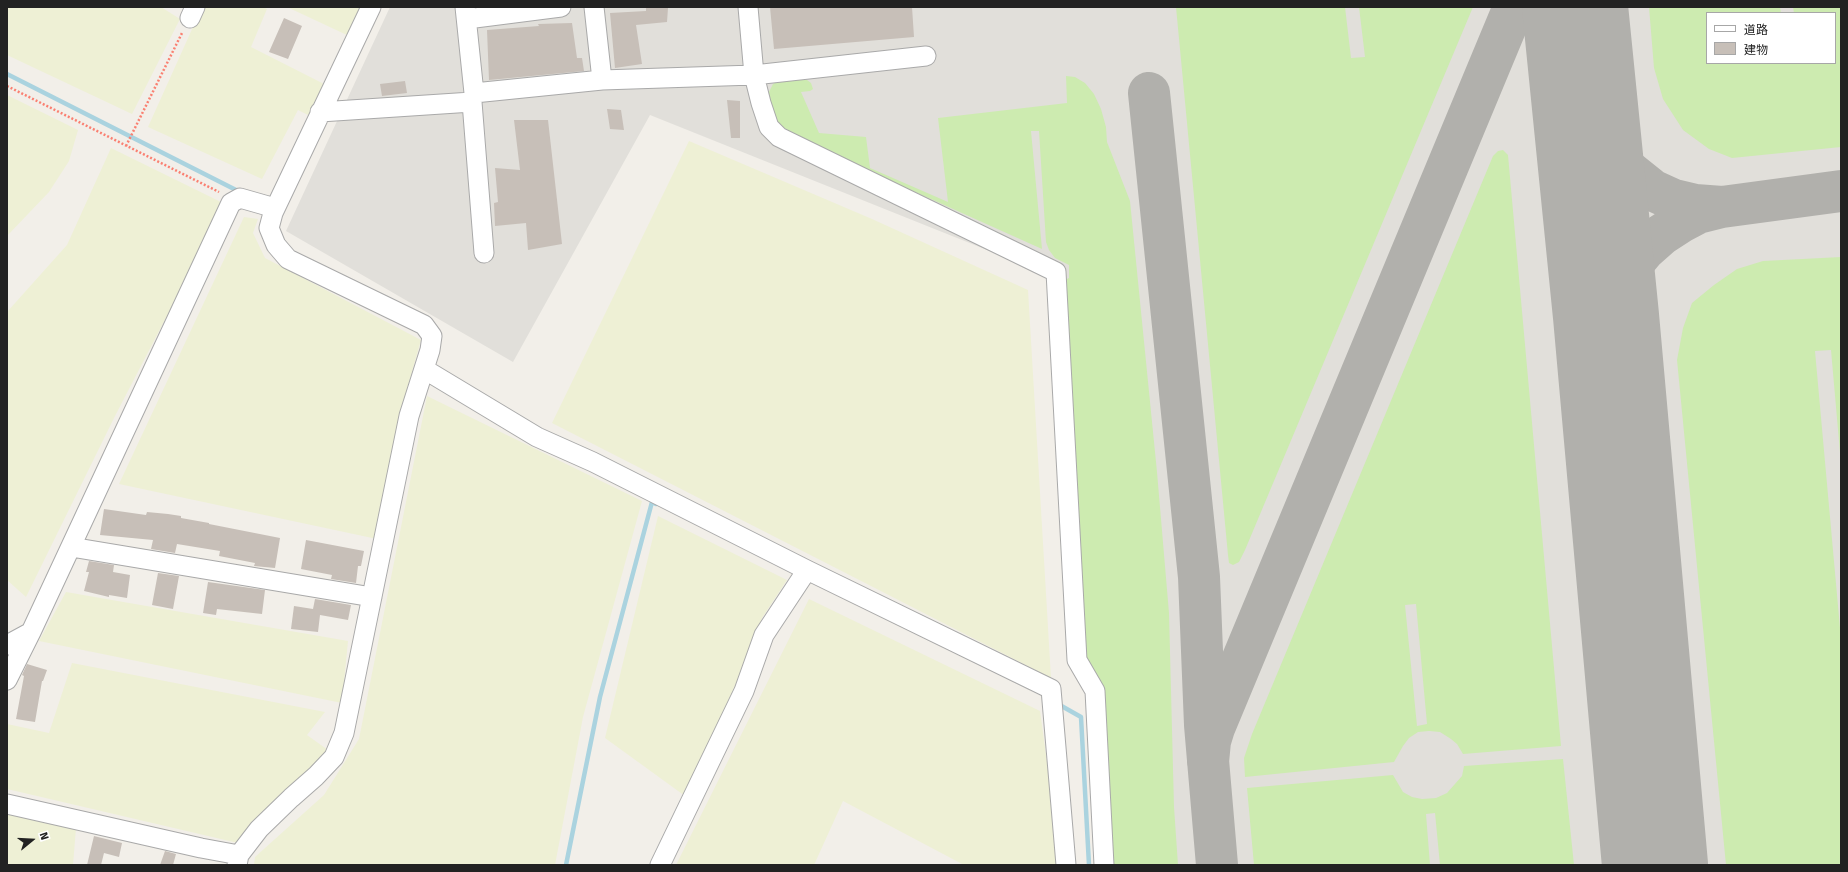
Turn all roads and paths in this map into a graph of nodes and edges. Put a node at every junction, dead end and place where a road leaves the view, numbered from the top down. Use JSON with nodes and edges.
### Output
{"nodes":[{"id":1,"x":370,"y":7,"type":"edge"},
{"id":2,"x":561,"y":7,"type":"edge"},
{"id":3,"x":594,"y":7,"type":"edge"},
{"id":4,"x":748,"y":7,"type":"edge"},
{"id":5,"x":192,"y":12,"type":"edge"},
{"id":6,"x":466,"y":13,"type":"edge"},
{"id":7,"x":926,"y":56,"type":"dead end"},
{"id":8,"x":754,"y":75,"type":"junction"},
{"id":9,"x":602,"y":80,"type":"junction"},
{"id":10,"x":7,"y":86,"type":"edge"},
{"id":11,"x":473,"y":97,"type":"junction"},
{"id":12,"x":320,"y":112,"type":"junction"},
{"id":13,"x":126,"y":146,"type":"junction"},
{"id":14,"x":224,"y":194,"type":"dead end"},
{"id":15,"x":275,"y":208,"type":"junction"},
{"id":16,"x":484,"y":253,"type":"dead end"},
{"id":17,"x":424,"y":369,"type":"junction"},
{"id":18,"x":71,"y":547,"type":"junction"},
{"id":19,"x":807,"y":570,"type":"junction"},
{"id":20,"x":372,"y":597,"type":"junction"},
{"id":21,"x":31,"y":632,"type":"junction"},
{"id":22,"x":7,"y":644,"type":"edge"},
{"id":23,"x":7,"y":680,"type":"edge"},
{"id":24,"x":7,"y":804,"type":"edge"},
{"id":25,"x":238,"y":860,"type":"edge"},
{"id":26,"x":660,"y":865,"type":"edge"},
{"id":27,"x":1066,"y":865,"type":"edge"},
{"id":28,"x":1104,"y":865,"type":"edge"}],
"edges":[{"from":1,"to":12,"type":"street"},
{"from":2,"to":6,"type":"street"},
{"from":3,"to":9,"type":"street"},
{"from":4,"to":8,"type":"street"},
{"from":5,"to":13,"type":"path"},
{"from":6,"to":11,"type":"street"},
{"from":7,"to":8,"type":"street"},
{"from":8,"to":9,"type":"street"},
{"from":8,"to":28,"type":"street"},
{"from":9,"to":11,"type":"street"},
{"from":10,"to":13,"type":"path"},
{"from":11,"to":12,"type":"street"},
{"from":11,"to":16,"type":"street"},
{"from":12,"to":15,"type":"street"},
{"from":13,"to":14,"type":"path"},
{"from":15,"to":17,"type":"street"},
{"from":15,"to":18,"type":"street"},
{"from":17,"to":19,"type":"street"},
{"from":17,"to":20,"type":"street"},
{"from":18,"to":20,"type":"street"},
{"from":18,"to":21,"type":"street"},
{"from":19,"to":26,"type":"street"},
{"from":19,"to":27,"type":"street"},
{"from":20,"to":25,"type":"street"},
{"from":21,"to":22,"type":"street"},
{"from":21,"to":23,"type":"street"},
{"from":24,"to":25,"type":"street"}]}
